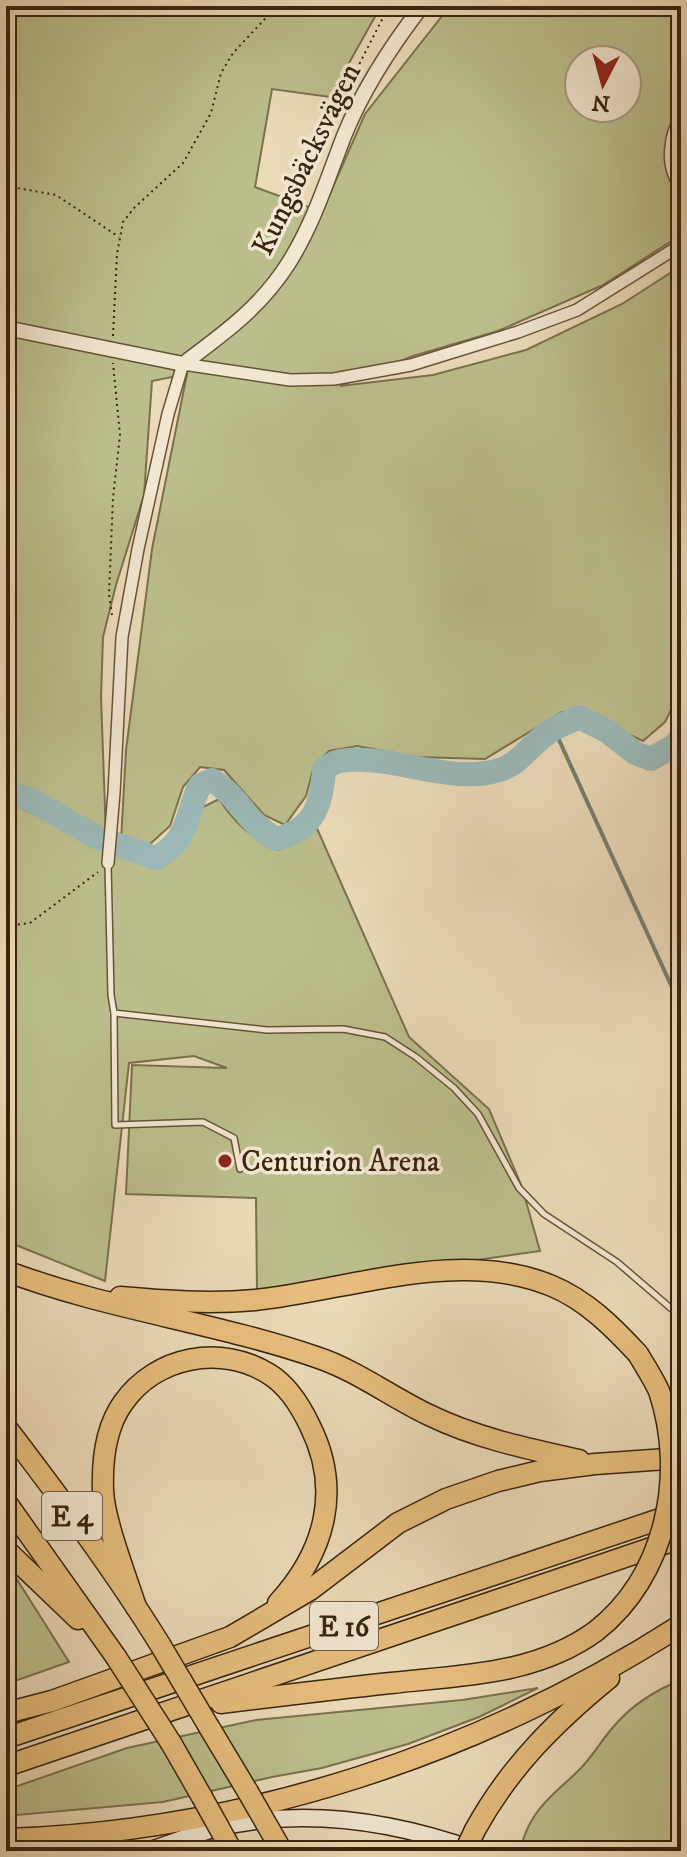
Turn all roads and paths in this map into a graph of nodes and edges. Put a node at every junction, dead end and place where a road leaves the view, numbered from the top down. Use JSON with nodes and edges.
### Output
{"nodes":[{"id":1,"x":277,"y":6,"type":"edge"},
{"id":2,"x":389,"y":6,"type":"edge"},
{"id":3,"x":422,"y":6,"type":"edge"},
{"id":4,"x":681,"y":109,"type":"edge"},
{"id":5,"x":345,"y":134,"type":"junction"},
{"id":6,"x":6,"y":186,"type":"edge"},
{"id":7,"x":681,"y":192,"type":"edge"},
{"id":8,"x":120,"y":238,"type":"junction"},
{"id":9,"x":681,"y":245,"type":"edge"},
{"id":10,"x":6,"y":328,"type":"edge"},
{"id":11,"x":112,"y":350,"type":"junction"},
{"id":12,"x":183,"y":364,"type":"junction"},
{"id":13,"x":113,"y":622,"type":"dead end"},
{"id":14,"x":108,"y":863,"type":"junction"},
{"id":15,"x":6,"y":926,"type":"edge"},
{"id":16,"x":114,"y":1013,"type":"junction"},
{"id":17,"x":240,"y":1169,"type":"dead end"},
{"id":18,"x":6,"y":1271,"type":"edge"},
{"id":19,"x":77,"y":1293,"type":"junction"},
{"id":20,"x":681,"y":1317,"type":"edge"},
{"id":21,"x":6,"y":1427,"type":"edge"},
{"id":22,"x":681,"y":1458,"type":"edge"},
{"id":23,"x":595,"y":1464,"type":"junction"},
{"id":24,"x":6,"y":1502,"type":"edge"},
{"id":25,"x":681,"y":1512,"type":"edge"},
{"id":26,"x":681,"y":1538,"type":"edge"},
{"id":27,"x":6,"y":1550,"type":"edge"},
{"id":28,"x":136,"y":1607,"type":"junction"},
{"id":29,"x":264,"y":1618,"type":"junction"},
{"id":30,"x":681,"y":1625,"type":"edge"},
{"id":31,"x":658,"y":1639,"type":"junction"},
{"id":32,"x":116,"y":1657,"type":"junction"},
{"id":33,"x":185,"y":1707,"type":"junction"},
{"id":34,"x":6,"y":1713,"type":"edge"},
{"id":35,"x":6,"y":1738,"type":"edge"},
{"id":36,"x":6,"y":1766,"type":"edge"},
{"id":37,"x":6,"y":1839,"type":"edge"},
{"id":38,"x":281,"y":1848,"type":"edge"},
{"id":39,"x":147,"y":1851,"type":"edge"},
{"id":40,"x":232,"y":1851,"type":"edge"},
{"id":41,"x":465,"y":1851,"type":"edge"},
{"id":42,"x":477,"y":1851,"type":"edge"}],
"edges":[{"from":1,"to":8,"type":"path"},
{"from":2,"to":5,"type":"path"},
{"from":3,"to":5,"type":"street","name":"Kungsbäcksvägen"},
{"from":4,"to":7,"type":"lane"},
{"from":5,"to":12,"type":"street","name":"Kungsbäcksvägen"},
{"from":6,"to":8,"type":"path"},
{"from":8,"to":11,"type":"path"},
{"from":9,"to":12,"type":"street"},
{"from":10,"to":11,"type":"street"},
{"from":11,"to":12,"type":"street"},
{"from":11,"to":13,"type":"path"},
{"from":12,"to":14,"type":"street"},
{"from":14,"to":15,"type":"path"},
{"from":14,"to":16,"type":"lane"},
{"from":16,"to":17,"type":"lane"},
{"from":16,"to":20,"type":"lane"},
{"from":18,"to":19,"type":"highway"},
{"from":19,"to":23,"type":"highway"},
{"from":19,"to":33,"type":"highway","bridge":true},
{"from":21,"to":28,"type":"highway","number":"E 4"},
{"from":22,"to":23,"type":"highway"},
{"from":23,"to":29,"type":"highway"},
{"from":24,"to":32,"type":"highway","number":"E 4"},
{"from":25,"to":35,"type":"highway","number":"E 16"},
{"from":26,"to":33,"type":"highway","number":"E 16"},
{"from":27,"to":32,"type":"highway"},
{"from":28,"to":29,"type":"highway"},
{"from":28,"to":38,"type":"highway","number":"E 4","bridge":true},
{"from":29,"to":34,"type":"highway"},
{"from":30,"to":31,"type":"highway"},
{"from":31,"to":37,"type":"highway"},
{"from":31,"to":41,"type":"highway","bridge":true},
{"from":32,"to":40,"type":"highway","number":"E 4","bridge":true},
{"from":33,"to":36,"type":"highway"},
{"from":39,"to":42,"type":"main road"}]}
